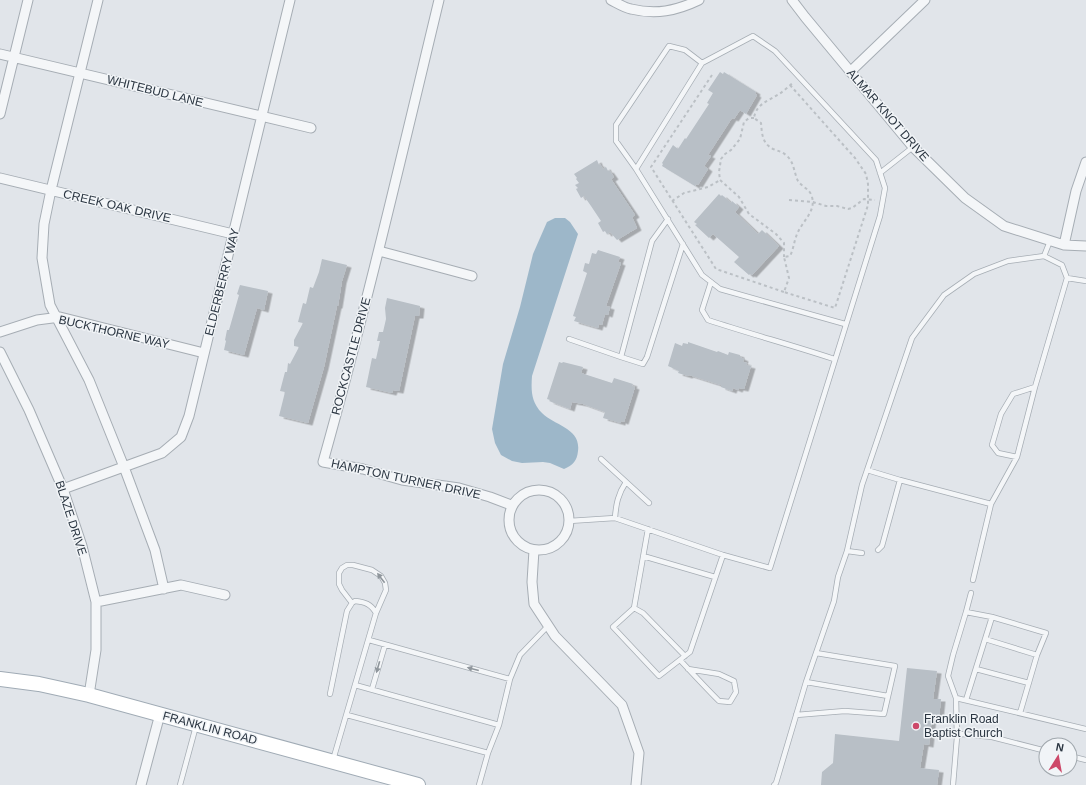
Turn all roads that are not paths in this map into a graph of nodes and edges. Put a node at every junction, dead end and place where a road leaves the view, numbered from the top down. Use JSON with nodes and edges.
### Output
{"nodes":[{"id":1,"x":28,"y":0,"type":"edge"},
{"id":2,"x":98,"y":0,"type":"edge"},
{"id":3,"x":290,"y":0,"type":"edge"},
{"id":4,"x":439,"y":0,"type":"edge"},
{"id":5,"x":611,"y":0,"type":"edge"},
{"id":6,"x":699,"y":0,"type":"edge"},
{"id":7,"x":792,"y":0,"type":"edge"},
{"id":8,"x":925,"y":0,"type":"edge"},
{"id":9,"x":0,"y":54,"type":"edge"},
{"id":10,"x":14,"y":57,"type":"junction"},
{"id":11,"x":702,"y":63,"type":"junction"},
{"id":12,"x":850,"y":72,"type":"junction"},
{"id":13,"x":80,"y":73,"type":"junction"},
{"id":14,"x":0,"y":114,"type":"edge"},
{"id":15,"x":262,"y":117,"type":"junction"},
{"id":16,"x":311,"y":128,"type":"dead end"},
{"id":17,"x":913,"y":147,"type":"junction"},
{"id":18,"x":1086,"y":162,"type":"edge"},
{"id":19,"x":636,"y":169,"type":"junction"},
{"id":20,"x":880,"y":173,"type":"junction"},
{"id":21,"x":0,"y":178,"type":"edge"},
{"id":22,"x":51,"y":190,"type":"junction"},
{"id":23,"x":668,"y":219,"type":"junction"},
{"id":24,"x":234,"y":234,"type":"junction"},
{"id":25,"x":1050,"y":240,"type":"junction"},
{"id":26,"x":683,"y":244,"type":"junction"},
{"id":27,"x":1064,"y":245,"type":"junction"},
{"id":28,"x":1086,"y":246,"type":"edge"},
{"id":29,"x":379,"y":251,"type":"junction"},
{"id":30,"x":1044,"y":256,"type":"junction"},
{"id":31,"x":472,"y":276,"type":"dead end"},
{"id":32,"x":1067,"y":278,"type":"junction"},
{"id":33,"x":1086,"y":281,"type":"edge"},
{"id":34,"x":711,"y":282,"type":"junction"},
{"id":35,"x":57,"y":318,"type":"junction"},
{"id":36,"x":845,"y":324,"type":"junction"},
{"id":37,"x":0,"y":332,"type":"edge"},
{"id":38,"x":569,"y":339,"type":"dead end"},
{"id":39,"x":0,"y":352,"type":"edge"},
{"id":40,"x":204,"y":353,"type":"junction"},
{"id":41,"x":621,"y":357,"type":"junction"},
{"id":42,"x":834,"y":359,"type":"junction"},
{"id":43,"x":1035,"y":387,"type":"junction"},
{"id":44,"x":1017,"y":457,"type":"junction"},
{"id":45,"x":601,"y":458,"type":"dead end"},
{"id":46,"x":323,"y":462,"type":"joint"},
{"id":47,"x":124,"y":467,"type":"junction"},
{"id":48,"x":867,"y":470,"type":"junction"},
{"id":49,"x":900,"y":480,"type":"junction"},
{"id":50,"x":626,"y":482,"type":"junction"},
{"id":51,"x":63,"y":489,"type":"junction"},
{"id":52,"x":649,"y":503,"type":"dead end"},
{"id":53,"x":991,"y":504,"type":"junction"},
{"id":54,"x":511,"y":505,"type":"junction"},
{"id":55,"x":615,"y":518,"type":"junction"},
{"id":56,"x":569,"y":521,"type":"junction"},
{"id":57,"x":648,"y":529,"type":"junction"},
{"id":58,"x":534,"y":550,"type":"junction"},
{"id":59,"x":878,"y":550,"type":"dead end"},
{"id":60,"x":847,"y":551,"type":"junction"},
{"id":61,"x":862,"y":553,"type":"dead end"},
{"id":62,"x":723,"y":555,"type":"junction"},
{"id":63,"x":643,"y":556,"type":"junction"},
{"id":64,"x":715,"y":577,"type":"junction"},
{"id":65,"x":974,"y":580,"type":"dead end"},
{"id":66,"x":164,"y":589,"type":"junction"},
{"id":67,"x":971,"y":594,"type":"dead end"},
{"id":68,"x":225,"y":595,"type":"dead end"},
{"id":69,"x":96,"y":602,"type":"junction"},
{"id":70,"x":352,"y":603,"type":"junction"},
{"id":71,"x":634,"y":608,"type":"junction"},
{"id":72,"x":966,"y":612,"type":"junction"},
{"id":73,"x":376,"y":613,"type":"junction"},
{"id":74,"x":992,"y":617,"type":"junction"},
{"id":75,"x":548,"y":626,"type":"junction"},
{"id":76,"x":985,"y":639,"type":"junction"},
{"id":77,"x":369,"y":640,"type":"junction"},
{"id":78,"x":385,"y":645,"type":"junction"},
{"id":79,"x":816,"y":653,"type":"junction"},
{"id":80,"x":1037,"y":655,"type":"junction"},
{"id":81,"x":685,"y":656,"type":"junction"},
{"id":82,"x":680,"y":660,"type":"junction"},
{"id":83,"x":688,"y":668,"type":"junction"},
{"id":84,"x":976,"y":669,"type":"junction"},
{"id":85,"x":0,"y":679,"type":"edge"},
{"id":86,"x":510,"y":679,"type":"junction"},
{"id":87,"x":806,"y":682,"type":"junction"},
{"id":88,"x":1029,"y":683,"type":"junction"},
{"id":89,"x":356,"y":685,"type":"junction"},
{"id":90,"x":372,"y":690,"type":"junction"},
{"id":91,"x":330,"y":694,"type":"dead end"},
{"id":92,"x":89,"y":695,"type":"junction"},
{"id":93,"x":888,"y":696,"type":"junction"},
{"id":94,"x":956,"y":698,"type":"junction"},
{"id":95,"x":966,"y":700,"type":"junction"},
{"id":96,"x":1020,"y":713,"type":"junction"},
{"id":97,"x":160,"y":714,"type":"junction"},
{"id":98,"x":347,"y":715,"type":"junction"},
{"id":99,"x":796,"y":715,"type":"junction"},
{"id":100,"x":197,"y":724,"type":"junction"},
{"id":101,"x":498,"y":725,"type":"junction"},
{"id":102,"x":1086,"y":729,"type":"edge"},
{"id":103,"x":957,"y":737,"type":"junction"},
{"id":104,"x":1038,"y":749,"type":"edge"},
{"id":105,"x":488,"y":753,"type":"junction"},
{"id":106,"x":333,"y":762,"type":"junction"},
{"id":107,"x":141,"y":785,"type":"edge"},
{"id":108,"x":180,"y":785,"type":"edge"},
{"id":109,"x":418,"y":785,"type":"edge"},
{"id":110,"x":479,"y":785,"type":"edge"},
{"id":111,"x":636,"y":785,"type":"edge"},
{"id":112,"x":774,"y":785,"type":"edge"},
{"id":113,"x":954,"y":785,"type":"edge"}],
"edges":[{"from":1,"to":10,"type":"street"},
{"from":2,"to":13,"type":"street"},
{"from":3,"to":15,"type":"street","name":"ELDERBERRY WAY"},
{"from":4,"to":29,"type":"street","name":"ROCKCASTLE DRIVE"},
{"from":5,"to":6,"type":"street"},
{"from":7,"to":12,"type":"street","name":"ALMAR KNOT DRIVE"},
{"from":8,"to":12,"type":"street"},
{"from":9,"to":10,"type":"street","name":"WHITEBUD LANE"},
{"from":10,"to":13,"type":"street","name":"WHITEBUD LANE"},
{"from":10,"to":14,"type":"street"},
{"from":11,"to":19,"type":"lane"},
{"from":11,"to":19,"type":"lane"},
{"from":11,"to":20,"type":"lane"},
{"from":12,"to":17,"type":"street","name":"ALMAR KNOT DRIVE"},
{"from":13,"to":15,"type":"street","name":"WHITEBUD LANE"},
{"from":13,"to":22,"type":"street"},
{"from":15,"to":16,"type":"street","name":"WHITEBUD LANE"},
{"from":15,"to":24,"type":"street","name":"ELDERBERRY WAY"},
{"from":17,"to":20,"type":"lane"},
{"from":17,"to":25,"type":"street","name":"ALMAR KNOT DRIVE"},
{"from":18,"to":27,"type":"street"},
{"from":19,"to":23,"type":"lane"},
{"from":20,"to":36,"type":"lane"},
{"from":21,"to":22,"type":"street","name":"CREEK OAK DRIVE"},
{"from":22,"to":24,"type":"street","name":"CREEK OAK DRIVE"},
{"from":22,"to":35,"type":"street"},
{"from":23,"to":26,"type":"lane"},
{"from":23,"to":41,"type":"lane"},
{"from":24,"to":40,"type":"street","name":"ELDERBERRY WAY"},
{"from":25,"to":27,"type":"street","name":"ALMAR KNOT DRIVE"},
{"from":25,"to":30,"type":"lane"},
{"from":26,"to":34,"type":"lane"},
{"from":26,"to":41,"type":"lane"},
{"from":27,"to":28,"type":"street","name":"ALMAR KNOT DRIVE"},
{"from":29,"to":31,"type":"street"},
{"from":29,"to":46,"type":"street","name":"ROCKCASTLE DRIVE"},
{"from":30,"to":32,"type":"lane"},
{"from":30,"to":48,"type":"lane"},
{"from":32,"to":33,"type":"lane"},
{"from":32,"to":43,"type":"lane"},
{"from":34,"to":36,"type":"lane"},
{"from":34,"to":42,"type":"lane"},
{"from":35,"to":37,"type":"street","name":"BUCKTHORNE WAY"},
{"from":35,"to":40,"type":"street","name":"BUCKTHORNE WAY"},
{"from":35,"to":47,"type":"street"},
{"from":36,"to":42,"type":"lane"},
{"from":38,"to":41,"type":"lane"},
{"from":39,"to":51,"type":"street","name":"BLAZE DRIVE"},
{"from":40,"to":47,"type":"street","name":"ELDERBERRY WAY"},
{"from":42,"to":62,"type":"lane"},
{"from":43,"to":44,"type":"lane"},
{"from":43,"to":44,"type":"lane"},
{"from":44,"to":53,"type":"lane"},
{"from":45,"to":50,"type":"lane"},
{"from":46,"to":54,"type":"street","name":"HAMPTON TURNER DRIVE"},
{"from":47,"to":51,"type":"street","name":"ELDERBERRY WAY"},
{"from":47,"to":66,"type":"street"},
{"from":48,"to":49,"type":"lane"},
{"from":48,"to":60,"type":"lane"},
{"from":49,"to":53,"type":"lane"},
{"from":49,"to":59,"type":"lane"},
{"from":50,"to":52,"type":"lane"},
{"from":50,"to":55,"type":"lane"},
{"from":51,"to":69,"type":"street","name":"BLAZE DRIVE"},
{"from":53,"to":65,"type":"lane"},
{"from":54,"to":56,"type":"street"},
{"from":54,"to":58,"type":"street"},
{"from":55,"to":56,"type":"lane"},
{"from":55,"to":57,"type":"lane"},
{"from":56,"to":58,"type":"street"},
{"from":57,"to":62,"type":"lane"},
{"from":57,"to":63,"type":"lane"},
{"from":58,"to":75,"type":"street"},
{"from":60,"to":61,"type":"lane"},
{"from":60,"to":79,"type":"lane"},
{"from":62,"to":64,"type":"lane"},
{"from":63,"to":64,"type":"lane"},
{"from":63,"to":71,"type":"lane"},
{"from":64,"to":81,"type":"lane"},
{"from":66,"to":68,"type":"street"},
{"from":66,"to":69,"type":"street"},
{"from":67,"to":72,"type":"lane"},
{"from":69,"to":92,"type":"street","name":"BLAZE DRIVE"},
{"from":70,"to":73,"type":"lane"},
{"from":73,"to":70,"type":"lane","one_way":true},
{"from":70,"to":91,"type":"lane"},
{"from":71,"to":81,"type":"lane"},
{"from":71,"to":82,"type":"lane"},
{"from":72,"to":74,"type":"lane"},
{"from":72,"to":94,"type":"lane"},
{"from":73,"to":77,"type":"lane"},
{"from":74,"to":76,"type":"lane"},
{"from":74,"to":80,"type":"lane"},
{"from":75,"to":86,"type":"lane"},
{"from":75,"to":111,"type":"street"},
{"from":76,"to":80,"type":"lane"},
{"from":76,"to":84,"type":"lane"},
{"from":77,"to":78,"type":"lane"},
{"from":77,"to":89,"type":"lane"},
{"from":86,"to":78,"type":"lane","one_way":true},
{"from":78,"to":90,"type":"lane","one_way":true},
{"from":79,"to":87,"type":"lane"},
{"from":79,"to":93,"type":"lane"},
{"from":80,"to":88,"type":"lane"},
{"from":81,"to":82,"type":"lane"},
{"from":82,"to":83,"type":"lane"},
{"from":83,"to":83,"type":"lane"},
{"from":84,"to":88,"type":"lane"},
{"from":84,"to":95,"type":"lane"},
{"from":85,"to":92,"type":"main road","name":"FRANKLIN ROAD"},
{"from":86,"to":101,"type":"lane"},
{"from":87,"to":93,"type":"lane"},
{"from":87,"to":99,"type":"lane"},
{"from":88,"to":96,"type":"lane"},
{"from":89,"to":90,"type":"lane"},
{"from":89,"to":98,"type":"lane"},
{"from":90,"to":101,"type":"lane"},
{"from":92,"to":97,"type":"main road","name":"FRANKLIN ROAD"},
{"from":93,"to":99,"type":"lane"},
{"from":94,"to":95,"type":"lane"},
{"from":94,"to":103,"type":"lane"},
{"from":95,"to":96,"type":"lane"},
{"from":96,"to":102,"type":"lane"},
{"from":97,"to":100,"type":"main road","name":"FRANKLIN ROAD"},
{"from":97,"to":107,"type":"street"},
{"from":98,"to":105,"type":"lane"},
{"from":98,"to":106,"type":"lane"},
{"from":99,"to":112,"type":"lane"},
{"from":100,"to":106,"type":"main road","name":"FRANKLIN ROAD"},
{"from":100,"to":108,"type":"lane"},
{"from":101,"to":105,"type":"lane"},
{"from":103,"to":104,"type":"lane"},
{"from":103,"to":113,"type":"lane"},
{"from":105,"to":110,"type":"lane"},
{"from":106,"to":109,"type":"main road","name":"FRANKLIN ROAD"}]}
